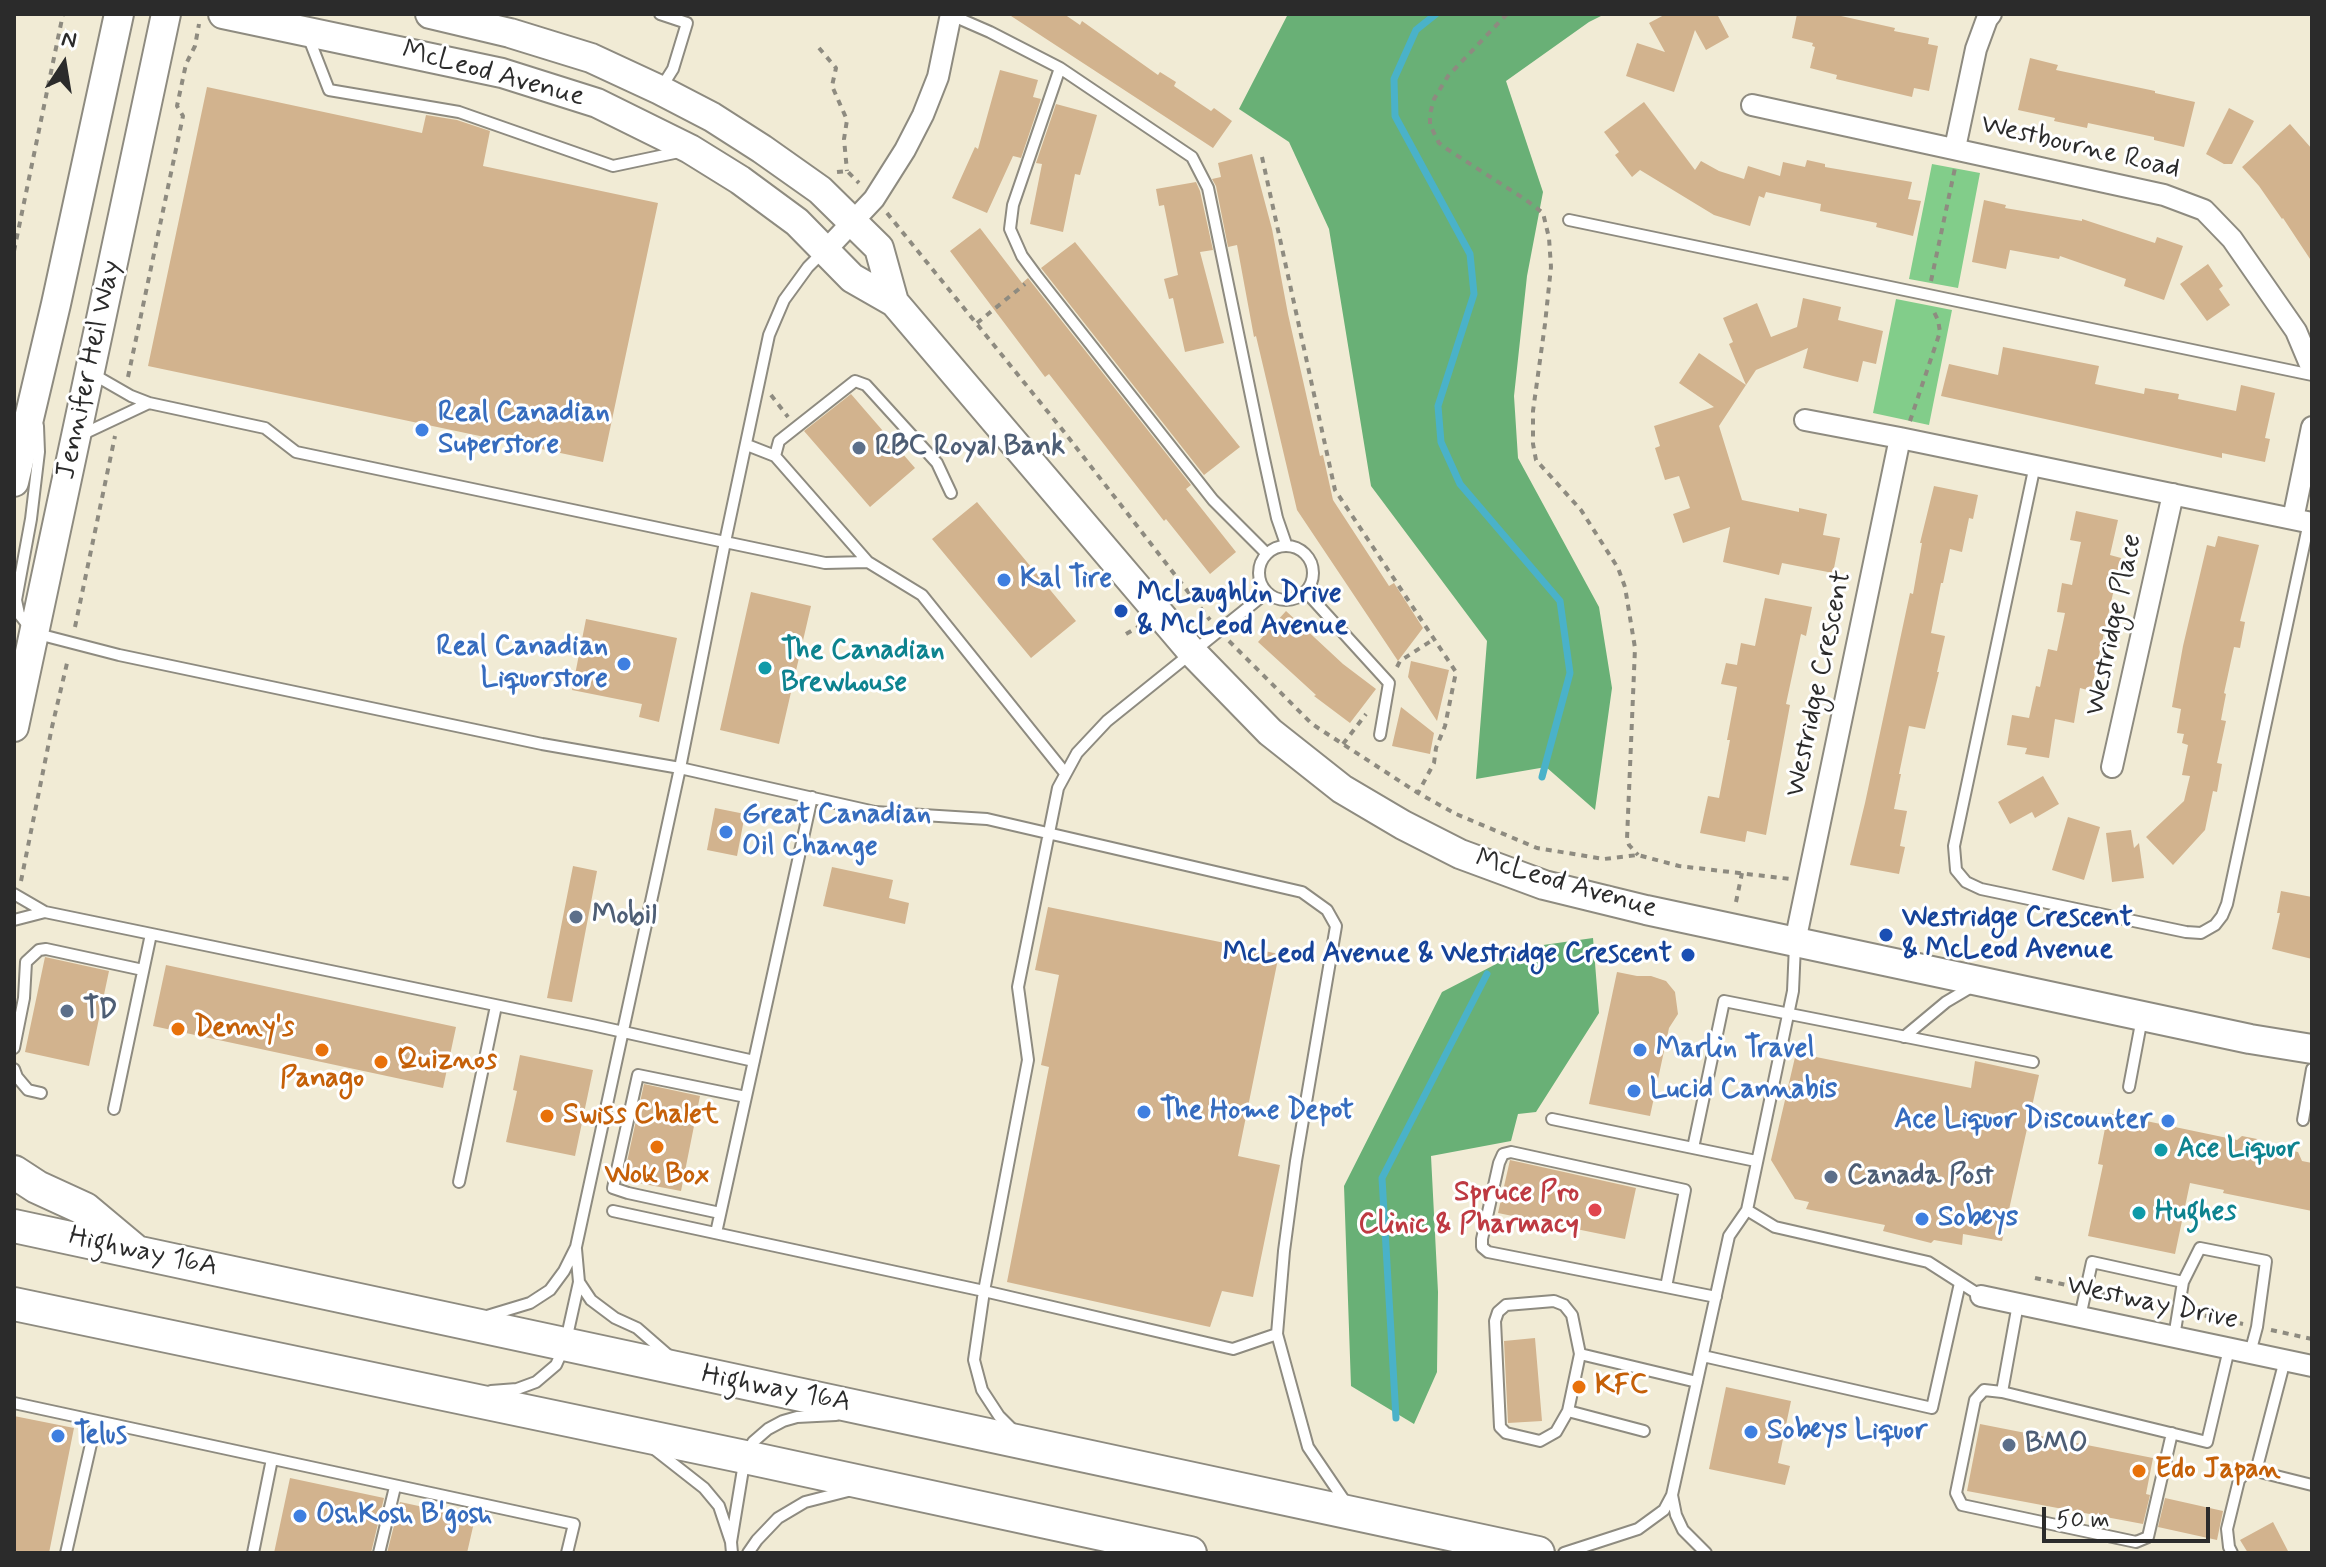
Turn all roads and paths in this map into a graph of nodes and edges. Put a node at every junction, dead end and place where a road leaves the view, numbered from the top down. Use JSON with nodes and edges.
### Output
{"nodes":[{"id":1,"x":63,"y":14,"type":"edge"},
{"id":2,"x":119,"y":14,"type":"edge"},
{"id":3,"x":166,"y":14,"type":"edge"},
{"id":4,"x":200,"y":14,"type":"edge"},
{"id":5,"x":223,"y":14,"type":"edge"},
{"id":6,"x":660,"y":14,"type":"edge"},
{"id":7,"x":951,"y":14,"type":"edge"},
{"id":8,"x":1507,"y":14,"type":"edge"},
{"id":9,"x":1991,"y":14,"type":"edge"},
{"id":10,"x":440,"y":15,"type":"edge"},
{"id":11,"x":306,"y":31,"type":"junction"},
{"id":12,"x":819,"y":48,"type":"dead end"},
{"id":13,"x":1060,"y":68,"type":"junction"},
{"id":14,"x":660,"y":90,"type":"junction"},
{"id":15,"x":1752,"y":105,"type":"dead end"},
{"id":16,"x":1955,"y":148,"type":"junction"},
{"id":17,"x":690,"y":149,"type":"junction"},
{"id":18,"x":1262,"y":157,"type":"dead end"},
{"id":19,"x":847,"y":171,"type":"junction"},
{"id":20,"x":832,"y":173,"type":"dead end"},
{"id":21,"x":874,"y":199,"type":"junction"},
{"id":22,"x":1569,"y":220,"type":"dead end"},
{"id":23,"x":854,"y":223,"type":"junction"},
{"id":24,"x":826,"y":250,"type":"junction"},
{"id":25,"x":14,"y":251,"type":"edge"},
{"id":26,"x":1036,"y":275,"type":"junction"},
{"id":27,"x":894,"y":302,"type":"junction"},
{"id":28,"x":977,"y":323,"type":"junction"},
{"id":29,"x":2312,"y":369,"type":"edge"},
{"id":30,"x":89,"y":372,"type":"junction"},
{"id":31,"x":128,"y":373,"type":"dead end"},
{"id":32,"x":2312,"y":375,"type":"edge"},
{"id":33,"x":760,"y":380,"type":"junction"},
{"id":34,"x":37,"y":384,"type":"junction"},
{"id":35,"x":149,"y":403,"type":"junction"},
{"id":36,"x":1805,"y":420,"type":"dead end"},
{"id":37,"x":2312,"y":427,"type":"edge"},
{"id":38,"x":797,"y":428,"type":"junction"},
{"id":39,"x":76,"y":437,"type":"junction"},
{"id":40,"x":115,"y":438,"type":"dead end"},
{"id":41,"x":1900,"y":438,"type":"junction"},
{"id":42,"x":747,"y":445,"type":"junction"},
{"id":43,"x":775,"y":456,"type":"junction"},
{"id":44,"x":2035,"y":465,"type":"junction"},
{"id":45,"x":14,"y":482,"type":"edge"},
{"id":46,"x":951,"y":493,"type":"dead end"},
{"id":47,"x":2173,"y":494,"type":"junction"},
{"id":48,"x":2305,"y":521,"type":"edge"},
{"id":49,"x":725,"y":542,"type":"junction"},
{"id":50,"x":1286,"y":544,"type":"junction"},
{"id":51,"x":1266,"y":553,"type":"junction"},
{"id":52,"x":868,"y":562,"type":"junction"},
{"id":53,"x":1186,"y":589,"type":"junction"},
{"id":54,"x":1266,"y":593,"type":"junction"},
{"id":55,"x":1307,"y":593,"type":"junction"},
{"id":56,"x":1176,"y":595,"type":"dead end"},
{"id":57,"x":77,"y":614,"type":"dead end"},
{"id":58,"x":1138,"y":627,"type":"dead end"},
{"id":59,"x":1218,"y":631,"type":"junction"},
{"id":60,"x":1126,"y":634,"type":"dead end"},
{"id":61,"x":30,"y":635,"type":"junction"},
{"id":62,"x":1192,"y":652,"type":"junction"},
{"id":63,"x":64,"y":678,"type":"dead end"},
{"id":64,"x":14,"y":727,"type":"edge"},
{"id":65,"x":1380,"y":735,"type":"dead end"},
{"id":66,"x":2112,"y":767,"type":"dead end"},
{"id":67,"x":680,"y":768,"type":"junction"},
{"id":68,"x":1065,"y":773,"type":"junction"},
{"id":69,"x":1418,"y":793,"type":"junction"},
{"id":70,"x":812,"y":797,"type":"junction"},
{"id":71,"x":1048,"y":832,"type":"junction"},
{"id":72,"x":1638,"y":855,"type":"junction"},
{"id":73,"x":1742,"y":873,"type":"junction"},
{"id":74,"x":21,"y":879,"type":"dead end"},
{"id":75,"x":1808,"y":882,"type":"junction"},
{"id":76,"x":14,"y":894,"type":"edge"},
{"id":77,"x":1736,"y":902,"type":"dead end"},
{"id":78,"x":45,"y":912,"type":"junction"},
{"id":79,"x":14,"y":920,"type":"edge"},
{"id":80,"x":151,"y":934,"type":"junction"},
{"id":81,"x":1795,"y":942,"type":"junction"},
{"id":82,"x":143,"y":970,"type":"junction"},
{"id":83,"x":1981,"y":981,"type":"junction"},
{"id":84,"x":496,"y":1006,"type":"junction"},
{"id":85,"x":1788,"y":1014,"type":"junction"},
{"id":86,"x":2142,"y":1016,"type":"junction"},
{"id":87,"x":622,"y":1031,"type":"junction"},
{"id":88,"x":1904,"y":1037,"type":"junction"},
{"id":89,"x":14,"y":1048,"type":"edge"},
{"id":90,"x":2312,"y":1049,"type":"edge"},
{"id":91,"x":754,"y":1061,"type":"junction"},
{"id":92,"x":2033,"y":1062,"type":"dead end"},
{"id":93,"x":14,"y":1069,"type":"edge"},
{"id":94,"x":2312,"y":1069,"type":"edge"},
{"id":95,"x":2129,"y":1087,"type":"dead end"},
{"id":96,"x":41,"y":1093,"type":"dead end"},
{"id":97,"x":746,"y":1097,"type":"junction"},
{"id":98,"x":114,"y":1109,"type":"dead end"},
{"id":99,"x":1552,"y":1119,"type":"dead end"},
{"id":100,"x":2303,"y":1120,"type":"dead end"},
{"id":101,"x":1693,"y":1148,"type":"junction"},
{"id":102,"x":1756,"y":1161,"type":"junction"},
{"id":103,"x":14,"y":1172,"type":"edge"},
{"id":104,"x":459,"y":1182,"type":"dead end"},
{"id":105,"x":1747,"y":1210,"type":"junction"},
{"id":106,"x":613,"y":1211,"type":"dead end"},
{"id":107,"x":720,"y":1213,"type":"junction"},
{"id":108,"x":14,"y":1226,"type":"edge"},
{"id":109,"x":716,"y":1233,"type":"junction"},
{"id":110,"x":576,"y":1247,"type":"junction"},
{"id":111,"x":137,"y":1252,"type":"junction"},
{"id":112,"x":579,"y":1282,"type":"junction"},
{"id":113,"x":2183,"y":1282,"type":"junction"},
{"id":114,"x":1960,"y":1283,"type":"junction"},
{"id":115,"x":1666,"y":1287,"type":"junction"},
{"id":116,"x":984,"y":1291,"type":"junction"},
{"id":117,"x":1981,"y":1296,"type":"joint"},
{"id":118,"x":1716,"y":1297,"type":"junction"},
{"id":119,"x":14,"y":1304,"type":"edge"},
{"id":120,"x":2018,"y":1304,"type":"junction"},
{"id":121,"x":65,"y":1314,"type":"junction"},
{"id":122,"x":2080,"y":1317,"type":"junction"},
{"id":123,"x":466,"y":1323,"type":"junction"},
{"id":124,"x":14,"y":1328,"type":"edge"},
{"id":125,"x":1277,"y":1334,"type":"junction"},
{"id":126,"x":2174,"y":1337,"type":"junction"},
{"id":127,"x":565,"y":1345,"type":"junction"},
{"id":128,"x":2229,"y":1349,"type":"junction"},
{"id":129,"x":2250,"y":1353,"type":"junction"},
{"id":130,"x":1580,"y":1354,"type":"junction"},
{"id":131,"x":1703,"y":1356,"type":"junction"},
{"id":132,"x":2285,"y":1360,"type":"junction"},
{"id":133,"x":2312,"y":1366,"type":"edge"},
{"id":134,"x":688,"y":1372,"type":"junction"},
{"id":135,"x":1697,"y":1382,"type":"junction"},
{"id":136,"x":2002,"y":1392,"type":"junction"},
{"id":137,"x":450,"y":1395,"type":"junction"},
{"id":138,"x":14,"y":1403,"type":"edge"},
{"id":139,"x":882,"y":1411,"type":"junction"},
{"id":140,"x":1568,"y":1411,"type":"junction"},
{"id":141,"x":96,"y":1422,"type":"junction"},
{"id":142,"x":1644,"y":1431,"type":"dead end"},
{"id":143,"x":2172,"y":1433,"type":"junction"},
{"id":144,"x":636,"y":1434,"type":"junction"},
{"id":145,"x":1023,"y":1442,"type":"junction"},
{"id":146,"x":745,"y":1457,"type":"junction"},
{"id":147,"x":272,"y":1459,"type":"junction"},
{"id":148,"x":2256,"y":1471,"type":"junction"},
{"id":149,"x":871,"y":1484,"type":"junction"},
{"id":150,"x":2312,"y":1485,"type":"edge"},
{"id":151,"x":395,"y":1487,"type":"junction"},
{"id":152,"x":1672,"y":1495,"type":"junction"},
{"id":153,"x":1353,"y":1513,"type":"junction"},
{"id":154,"x":731,"y":1548,"type":"edge"},
{"id":155,"x":66,"y":1553,"type":"edge"},
{"id":156,"x":253,"y":1553,"type":"edge"},
{"id":157,"x":379,"y":1553,"type":"edge"},
{"id":158,"x":567,"y":1553,"type":"edge"},
{"id":159,"x":748,"y":1553,"type":"edge"},
{"id":160,"x":1190,"y":1553,"type":"edge"},
{"id":161,"x":1538,"y":1553,"type":"edge"},
{"id":162,"x":1564,"y":1553,"type":"edge"},
{"id":163,"x":1706,"y":1553,"type":"edge"},
{"id":164,"x":2232,"y":1553,"type":"edge"}],
"edges":[{"from":1,"to":25,"type":"path"},
{"from":2,"to":34,"type":"street","name":"Jennifer Heil Way"},
{"from":3,"to":30,"type":"street","name":"Jennifer Heil Way"},
{"from":4,"to":31,"type":"path"},
{"from":5,"to":11,"type":"street","name":"McLeod Avenue"},
{"from":6,"to":14,"type":"lane"},
{"from":7,"to":13,"type":"lane"},
{"from":7,"to":21,"type":"street"},
{"from":8,"to":72,"type":"path"},
{"from":9,"to":16,"type":"street"},
{"from":10,"to":14,"type":"street","name":"McLeod Avenue"},
{"from":11,"to":17,"type":"street","name":"McLeod Avenue"},
{"from":11,"to":17,"type":"lane"},
{"from":12,"to":19,"type":"path"},
{"from":13,"to":26,"type":"lane"},
{"from":13,"to":50,"type":"lane"},
{"from":14,"to":23,"type":"street","name":"McLeod Avenue"},
{"from":15,"to":16,"type":"street","name":"Westbourne Road"},
{"from":16,"to":29,"type":"street","name":"Westbourne Road"},
{"from":17,"to":24,"type":"street","name":"McLeod Avenue"},
{"from":18,"to":69,"type":"path"},
{"from":19,"to":20,"type":"path"},
{"from":19,"to":21,"type":"path"},
{"from":21,"to":23,"type":"street"},
{"from":21,"to":28,"type":"path"},
{"from":22,"to":32,"type":"lane"},
{"from":23,"to":24,"type":"street"},
{"from":23,"to":27,"type":"street","name":"McLeod Avenue"},
{"from":24,"to":27,"type":"street","name":"McLeod Avenue"},
{"from":24,"to":33,"type":"lane"},
{"from":26,"to":28,"type":"path"},
{"from":26,"to":51,"type":"lane"},
{"from":27,"to":62,"type":"street","name":"McLeod Avenue"},
{"from":28,"to":53,"type":"path"},
{"from":30,"to":35,"type":"lane"},
{"from":30,"to":39,"type":"street","name":"Jennifer Heil Way"},
{"from":33,"to":38,"type":"path"},
{"from":33,"to":42,"type":"lane"},
{"from":34,"to":45,"type":"street","name":"Jennifer Heil Way"},
{"from":34,"to":61,"type":"lane"},
{"from":35,"to":39,"type":"lane"},
{"from":35,"to":49,"type":"lane"},
{"from":36,"to":41,"type":"street"},
{"from":37,"to":48,"type":"street"},
{"from":38,"to":43,"type":"lane"},
{"from":38,"to":46,"type":"lane"},
{"from":39,"to":61,"type":"street","name":"Jennifer Heil Way"},
{"from":40,"to":57,"type":"path"},
{"from":41,"to":44,"type":"street"},
{"from":41,"to":75,"type":"street","name":"Westridge Crescent"},
{"from":42,"to":43,"type":"lane"},
{"from":42,"to":49,"type":"lane"},
{"from":43,"to":52,"type":"lane"},
{"from":44,"to":47,"type":"street"},
{"from":44,"to":48,"type":"lane"},
{"from":47,"to":48,"type":"street"},
{"from":47,"to":66,"type":"street","name":"Westridge Place"},
{"from":49,"to":52,"type":"lane"},
{"from":49,"to":67,"type":"lane"},
{"from":50,"to":51,"type":"lane"},
{"from":50,"to":55,"type":"lane"},
{"from":51,"to":54,"type":"lane"},
{"from":52,"to":68,"type":"lane"},
{"from":53,"to":56,"type":"path"},
{"from":53,"to":59,"type":"path"},
{"from":54,"to":55,"type":"lane"},
{"from":54,"to":59,"type":"lane"},
{"from":55,"to":65,"type":"lane"},
{"from":58,"to":60,"type":"path"},
{"from":59,"to":62,"type":"lane"},
{"from":59,"to":69,"type":"path"},
{"from":61,"to":64,"type":"street","name":"Jennifer Heil Way"},
{"from":61,"to":67,"type":"lane"},
{"from":62,"to":68,"type":"lane"},
{"from":62,"to":81,"type":"street","name":"McLeod Avenue"},
{"from":63,"to":74,"type":"path"},
{"from":67,"to":70,"type":"lane"},
{"from":67,"to":87,"type":"lane"},
{"from":68,"to":71,"type":"lane"},
{"from":69,"to":72,"type":"path"},
{"from":70,"to":71,"type":"lane"},
{"from":70,"to":91,"type":"lane"},
{"from":71,"to":116,"type":"lane"},
{"from":71,"to":125,"type":"lane"},
{"from":72,"to":73,"type":"path"},
{"from":73,"to":75,"type":"path"},
{"from":73,"to":77,"type":"path"},
{"from":75,"to":81,"type":"street","name":"Westridge Crescent"},
{"from":76,"to":78,"type":"lane"},
{"from":78,"to":79,"type":"lane"},
{"from":78,"to":80,"type":"lane"},
{"from":80,"to":82,"type":"lane"},
{"from":80,"to":84,"type":"lane"},
{"from":81,"to":83,"type":"street","name":"McLeod Avenue"},
{"from":81,"to":85,"type":"lane"},
{"from":82,"to":89,"type":"lane"},
{"from":82,"to":98,"type":"lane"},
{"from":83,"to":86,"type":"street","name":"McLeod Avenue"},
{"from":83,"to":88,"type":"lane"},
{"from":84,"to":87,"type":"lane"},
{"from":84,"to":104,"type":"lane"},
{"from":85,"to":88,"type":"lane"},
{"from":85,"to":101,"type":"lane"},
{"from":85,"to":102,"type":"lane"},
{"from":86,"to":90,"type":"street","name":"McLeod Avenue"},
{"from":86,"to":95,"type":"lane"},
{"from":87,"to":91,"type":"lane"},
{"from":87,"to":110,"type":"lane"},
{"from":88,"to":92,"type":"lane"},
{"from":91,"to":97,"type":"lane"},
{"from":93,"to":96,"type":"lane"},
{"from":94,"to":100,"type":"lane"},
{"from":97,"to":107,"type":"lane"},
{"from":97,"to":107,"type":"lane"},
{"from":99,"to":101,"type":"lane"},
{"from":101,"to":102,"type":"lane"},
{"from":102,"to":105,"type":"lane"},
{"from":103,"to":111,"type":"main road"},
{"from":105,"to":114,"type":"lane"},
{"from":105,"to":118,"type":"lane"},
{"from":106,"to":109,"type":"lane"},
{"from":107,"to":109,"type":"lane"},
{"from":108,"to":111,"type":"main road","name":"Highway 16A"},
{"from":109,"to":116,"type":"lane"},
{"from":110,"to":112,"type":"lane"},
{"from":110,"to":123,"type":"lane"},
{"from":111,"to":123,"type":"main road","name":"Highway 16A"},
{"from":112,"to":127,"type":"lane"},
{"from":112,"to":134,"type":"lane"},
{"from":113,"to":122,"type":"lane"},
{"from":113,"to":126,"type":"lane"},
{"from":113,"to":129,"type":"lane"},
{"from":114,"to":117,"type":"lane"},
{"from":114,"to":131,"type":"lane"},
{"from":115,"to":115,"type":"lane"},
{"from":115,"to":118,"type":"lane"},
{"from":116,"to":125,"type":"lane"},
{"from":116,"to":145,"type":"lane"},
{"from":117,"to":120,"type":"street","name":"Westway Drive"},
{"from":118,"to":131,"type":"lane"},
{"from":119,"to":121,"type":"main road"},
{"from":120,"to":122,"type":"street","name":"Westway Drive"},
{"from":120,"to":136,"type":"lane"},
{"from":121,"to":124,"type":"main road"},
{"from":121,"to":137,"type":"main road"},
{"from":122,"to":126,"type":"street","name":"Westway Drive"},
{"from":123,"to":127,"type":"main road","name":"Highway 16A"},
{"from":125,"to":153,"type":"lane"},
{"from":126,"to":128,"type":"street","name":"Westway Drive"},
{"from":127,"to":134,"type":"main road","name":"Highway 16A"},
{"from":127,"to":137,"type":"lane"},
{"from":128,"to":129,"type":"street","name":"Westway Drive"},
{"from":128,"to":143,"type":"lane"},
{"from":129,"to":132,"type":"street","name":"Westway Drive"},
{"from":130,"to":135,"type":"lane"},
{"from":130,"to":140,"type":"lane"},
{"from":130,"to":140,"type":"lane"},
{"from":131,"to":135,"type":"lane"},
{"from":132,"to":133,"type":"street","name":"Westway Drive"},
{"from":132,"to":148,"type":"lane"},
{"from":134,"to":139,"type":"main road","name":"Highway 16A"},
{"from":135,"to":152,"type":"lane"},
{"from":136,"to":143,"type":"lane"},
{"from":136,"to":143,"type":"lane"},
{"from":137,"to":144,"type":"main road"},
{"from":138,"to":141,"type":"lane"},
{"from":139,"to":145,"type":"main road","name":"Highway 16A"},
{"from":139,"to":146,"type":"lane"},
{"from":140,"to":142,"type":"lane"},
{"from":141,"to":147,"type":"lane"},
{"from":141,"to":155,"type":"lane"},
{"from":144,"to":146,"type":"main road"},
{"from":144,"to":154,"type":"lane"},
{"from":145,"to":153,"type":"main road","name":"Highway 16A"},
{"from":146,"to":149,"type":"main road"},
{"from":146,"to":154,"type":"lane"},
{"from":147,"to":151,"type":"lane"},
{"from":147,"to":156,"type":"lane"},
{"from":148,"to":150,"type":"lane"},
{"from":148,"to":164,"type":"lane"},
{"from":149,"to":159,"type":"lane"},
{"from":149,"to":160,"type":"main road"},
{"from":151,"to":157,"type":"lane"},
{"from":151,"to":158,"type":"lane"},
{"from":152,"to":162,"type":"lane"},
{"from":152,"to":163,"type":"lane"},
{"from":153,"to":161,"type":"main road","name":"Highway 16A"}]}
